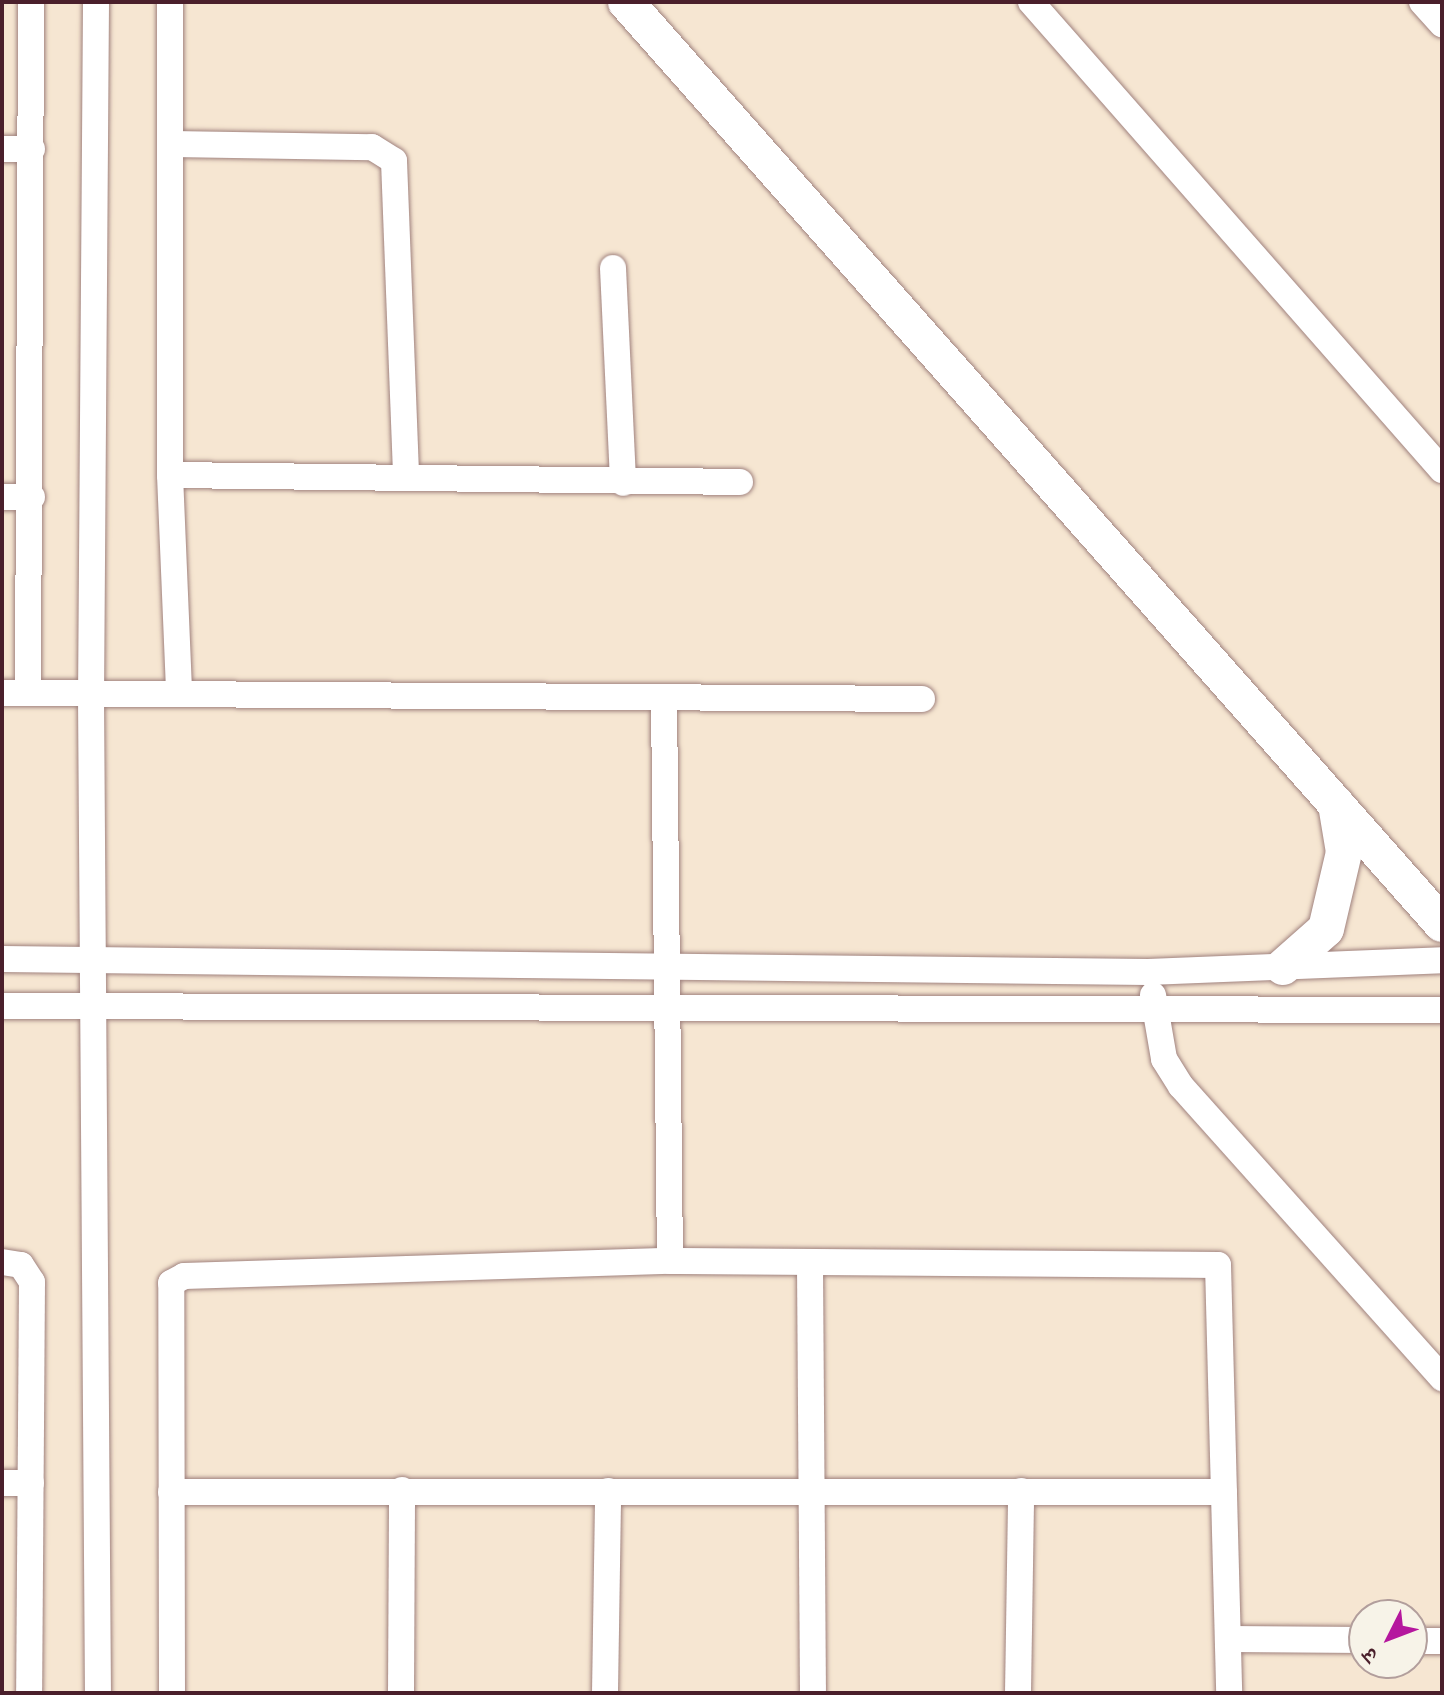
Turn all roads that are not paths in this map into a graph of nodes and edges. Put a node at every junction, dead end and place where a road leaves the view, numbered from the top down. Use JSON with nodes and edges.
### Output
{"nodes":[{"id":1,"x":31,"y":2,"type":"edge"},
{"id":2,"x":96,"y":2,"type":"edge"},
{"id":3,"x":170,"y":2,"type":"edge"},
{"id":4,"x":626,"y":2,"type":"edge"},
{"id":5,"x":1031,"y":2,"type":"edge"},
{"id":6,"x":1422,"y":2,"type":"edge"},
{"id":7,"x":1442,"y":24,"type":"edge"},
{"id":8,"x":172,"y":144,"type":"junction"},
{"id":9,"x":2,"y":149,"type":"edge"},
{"id":10,"x":32,"y":149,"type":"junction"},
{"id":11,"x":613,"y":268,"type":"dead end"},
{"id":12,"x":1442,"y":470,"type":"edge"},
{"id":13,"x":170,"y":475,"type":"junction"},
{"id":14,"x":406,"y":477,"type":"junction"},
{"id":15,"x":740,"y":482,"type":"dead end"},
{"id":16,"x":623,"y":483,"type":"junction"},
{"id":17,"x":2,"y":497,"type":"edge"},
{"id":18,"x":32,"y":497,"type":"junction"},
{"id":19,"x":2,"y":693,"type":"edge"},
{"id":20,"x":28,"y":693,"type":"junction"},
{"id":21,"x":179,"y":693,"type":"junction"},
{"id":22,"x":91,"y":696,"type":"junction"},
{"id":23,"x":664,"y":699,"type":"junction"},
{"id":24,"x":922,"y":699,"type":"dead end"},
{"id":25,"x":1336,"y":802,"type":"junction"},
{"id":26,"x":1442,"y":924,"type":"edge"},
{"id":27,"x":2,"y":959,"type":"edge"},
{"id":28,"x":94,"y":959,"type":"junction"},
{"id":29,"x":1442,"y":960,"type":"edge"},
{"id":30,"x":662,"y":964,"type":"junction"},
{"id":31,"x":1283,"y":967,"type":"junction"},
{"id":32,"x":1148,"y":972,"type":"junction"},
{"id":33,"x":97,"y":1004,"type":"junction"},
{"id":34,"x":2,"y":1006,"type":"edge"},
{"id":35,"x":663,"y":1009,"type":"junction"},
{"id":36,"x":1156,"y":1010,"type":"junction"},
{"id":37,"x":1442,"y":1010,"type":"edge"},
{"id":38,"x":670,"y":1261,"type":"junction"},
{"id":39,"x":2,"y":1262,"type":"edge"},
{"id":40,"x":810,"y":1266,"type":"junction"},
{"id":41,"x":1442,"y":1378,"type":"edge"},
{"id":42,"x":2,"y":1483,"type":"edge"},
{"id":43,"x":31,"y":1483,"type":"junction"},
{"id":44,"x":402,"y":1490,"type":"junction"},
{"id":45,"x":608,"y":1491,"type":"junction"},
{"id":46,"x":812,"y":1491,"type":"junction"},
{"id":47,"x":1021,"y":1491,"type":"junction"},
{"id":48,"x":171,"y":1492,"type":"junction"},
{"id":49,"x":1224,"y":1492,"type":"junction"},
{"id":50,"x":1229,"y":1639,"type":"junction"},
{"id":51,"x":1348,"y":1640,"type":"edge"},
{"id":52,"x":29,"y":1693,"type":"edge"},
{"id":53,"x":98,"y":1693,"type":"edge"},
{"id":54,"x":172,"y":1693,"type":"edge"},
{"id":55,"x":401,"y":1693,"type":"edge"},
{"id":56,"x":605,"y":1693,"type":"edge"},
{"id":57,"x":813,"y":1693,"type":"edge"},
{"id":58,"x":1018,"y":1693,"type":"edge"},
{"id":59,"x":1229,"y":1693,"type":"edge"}],
"edges":[{"from":1,"to":10,"type":"street"},
{"from":2,"to":22,"type":"street"},
{"from":3,"to":8,"type":"street"},
{"from":4,"to":25,"type":"street"},
{"from":5,"to":12,"type":"street"},
{"from":6,"to":7,"type":"street"},
{"from":8,"to":13,"type":"street"},
{"from":8,"to":14,"type":"street"},
{"from":9,"to":10,"type":"street"},
{"from":10,"to":18,"type":"street"},
{"from":11,"to":16,"type":"street"},
{"from":13,"to":14,"type":"street"},
{"from":13,"to":21,"type":"street"},
{"from":14,"to":16,"type":"street"},
{"from":15,"to":16,"type":"street"},
{"from":17,"to":18,"type":"street"},
{"from":18,"to":20,"type":"street"},
{"from":19,"to":20,"type":"street"},
{"from":20,"to":22,"type":"street"},
{"from":21,"to":22,"type":"street"},
{"from":21,"to":23,"type":"street"},
{"from":22,"to":28,"type":"street"},
{"from":23,"to":24,"type":"street"},
{"from":23,"to":30,"type":"street"},
{"from":25,"to":26,"type":"street"},
{"from":25,"to":31,"type":"street"},
{"from":27,"to":28,"type":"street"},
{"from":28,"to":30,"type":"street"},
{"from":28,"to":33,"type":"street"},
{"from":29,"to":31,"type":"street"},
{"from":30,"to":32,"type":"street"},
{"from":30,"to":35,"type":"street"},
{"from":31,"to":32,"type":"street"},
{"from":32,"to":36,"type":"street"},
{"from":33,"to":34,"type":"street"},
{"from":33,"to":35,"type":"street"},
{"from":33,"to":53,"type":"street"},
{"from":35,"to":36,"type":"street"},
{"from":35,"to":38,"type":"street"},
{"from":36,"to":37,"type":"street"},
{"from":36,"to":41,"type":"street"},
{"from":38,"to":40,"type":"street"},
{"from":38,"to":48,"type":"street"},
{"from":39,"to":43,"type":"street"},
{"from":40,"to":46,"type":"street"},
{"from":40,"to":49,"type":"street"},
{"from":42,"to":43,"type":"street"},
{"from":43,"to":52,"type":"street"},
{"from":44,"to":45,"type":"street"},
{"from":44,"to":48,"type":"street"},
{"from":44,"to":55,"type":"street"},
{"from":45,"to":46,"type":"street"},
{"from":45,"to":56,"type":"street"},
{"from":46,"to":47,"type":"street"},
{"from":46,"to":57,"type":"street"},
{"from":47,"to":49,"type":"street"},
{"from":47,"to":58,"type":"street"},
{"from":48,"to":54,"type":"street"},
{"from":49,"to":50,"type":"street"},
{"from":50,"to":51,"type":"street"},
{"from":50,"to":59,"type":"street"}]}
